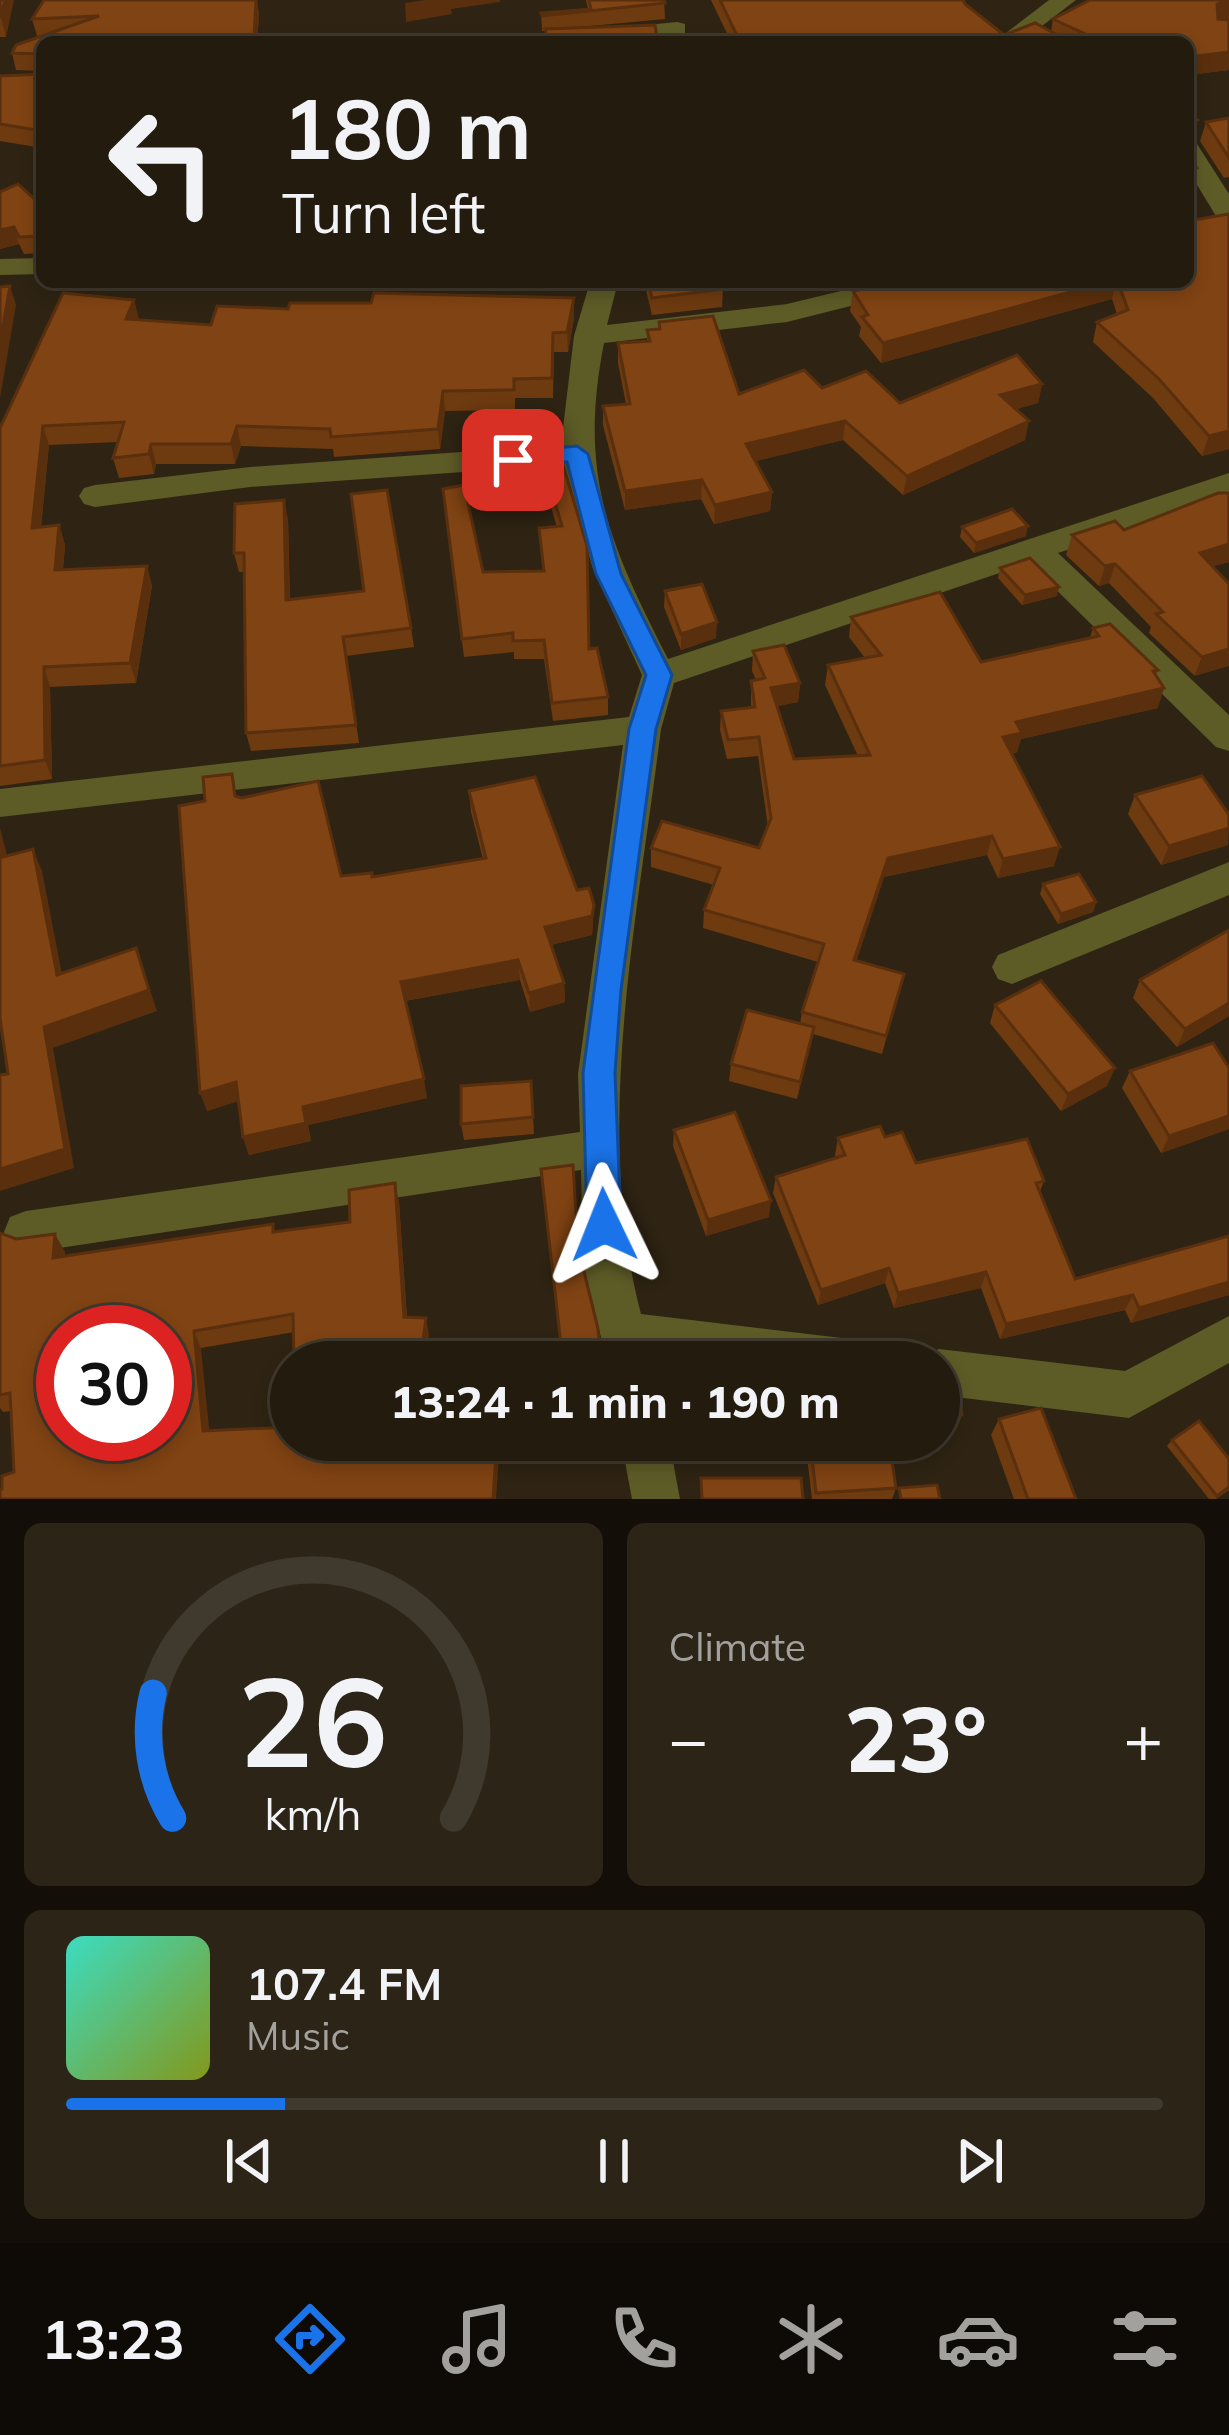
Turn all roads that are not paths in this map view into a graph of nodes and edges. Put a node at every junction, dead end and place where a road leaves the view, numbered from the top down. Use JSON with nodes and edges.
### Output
{"nodes":[{"id":1,"x":676,"y":0,"type":"edge"},
{"id":2,"x":1064,"y":0,"type":"edge"},
{"id":3,"x":982,"y":25,"type":"edge"},
{"id":4,"x":677,"y":35,"type":"edge"},
{"id":5,"x":1001,"y":36,"type":"edge"},
{"id":6,"x":1014,"y":36,"type":"edge"},
{"id":7,"x":1194,"y":162,"type":"edge"},
{"id":8,"x":1222,"y":220,"type":"edge"},
{"id":9,"x":36,"y":266,"type":"edge"},
{"id":10,"x":0,"y":267,"type":"edge"},
{"id":11,"x":602,"y":288,"type":"edge"},
{"id":12,"x":888,"y":288,"type":"edge"},
{"id":13,"x":589,"y":335,"type":"junction"},
{"id":14,"x":577,"y":454,"type":"junction"},
{"id":15,"x":1229,"y":484,"type":"edge"},
{"id":16,"x":95,"y":496,"type":"dead end"},
{"id":17,"x":1036,"y":552,"type":"junction"},
{"id":18,"x":659,"y":675,"type":"junction"},
{"id":19,"x":643,"y":729,"type":"junction"},
{"id":20,"x":1229,"y":737,"type":"edge"},
{"id":21,"x":0,"y":803,"type":"edge"},
{"id":22,"x":1229,"y":878,"type":"edge"},
{"id":23,"x":1012,"y":967,"type":"dead end"},
{"id":24,"x":601,"y":1148,"type":"junction"},
{"id":25,"x":26,"y":1232,"type":"edge"},
{"id":26,"x":1229,"y":1338,"type":"edge"},
{"id":27,"x":625,"y":1341,"type":"edge"},
{"id":28,"x":960,"y":1375,"type":"edge"},
{"id":29,"x":649,"y":1461,"type":"edge"},
{"id":30,"x":656,"y":1499,"type":"edge"}],
"edges":[{"from":1,"to":4,"type":"street"},
{"from":2,"to":6,"type":"street"},
{"from":3,"to":5,"type":"street"},
{"from":7,"to":8,"type":"street"},
{"from":9,"to":10,"type":"street"},
{"from":11,"to":13,"type":"street"},
{"from":12,"to":13,"type":"street"},
{"from":13,"to":14,"type":"street"},
{"from":14,"to":16,"type":"street"},
{"from":14,"to":18,"type":"street"},
{"from":15,"to":17,"type":"street"},
{"from":17,"to":18,"type":"street"},
{"from":17,"to":20,"type":"street"},
{"from":18,"to":19,"type":"street"},
{"from":19,"to":21,"type":"street"},
{"from":19,"to":24,"type":"street"},
{"from":22,"to":23,"type":"street"},
{"from":24,"to":25,"type":"street"},
{"from":24,"to":27,"type":"street"},
{"from":26,"to":28,"type":"street"},
{"from":29,"to":30,"type":"street"}]}
